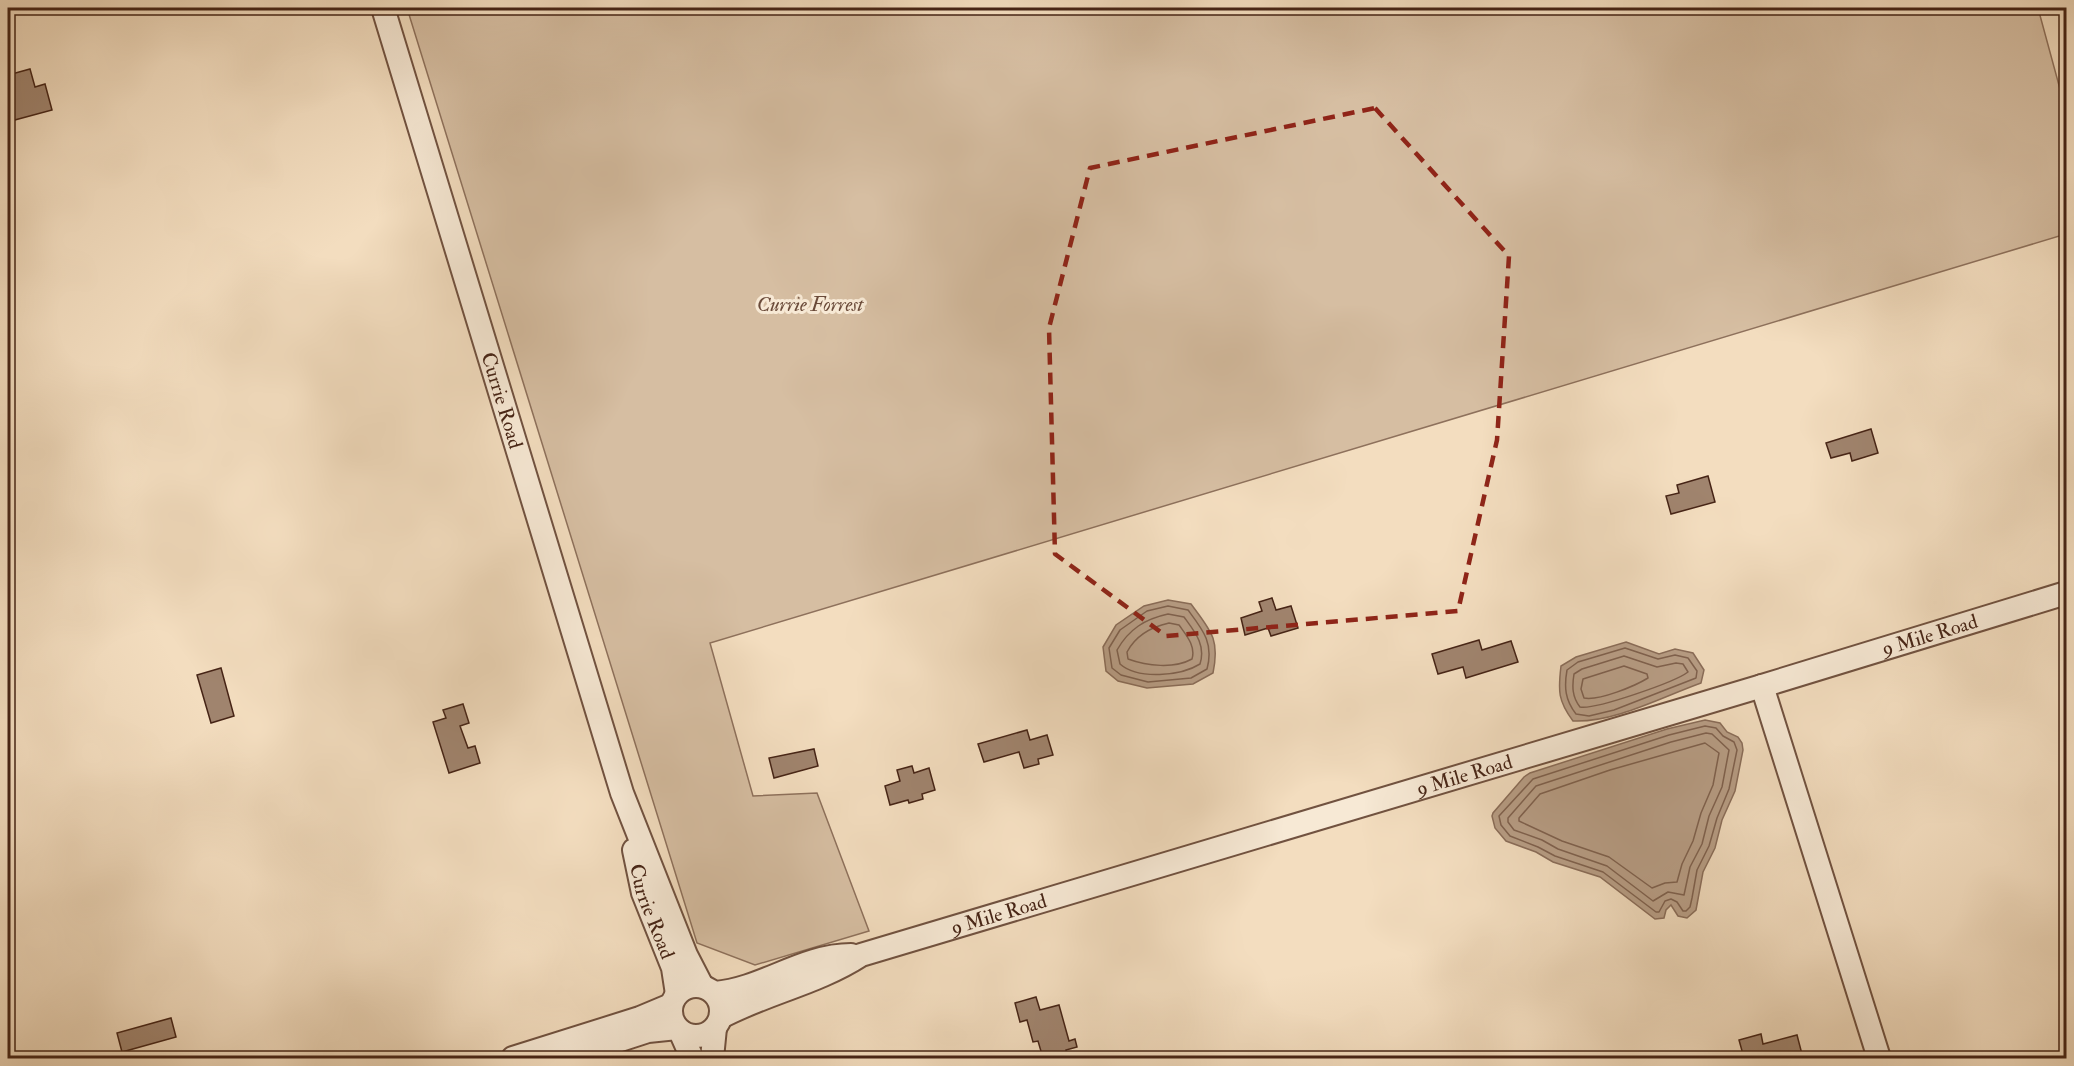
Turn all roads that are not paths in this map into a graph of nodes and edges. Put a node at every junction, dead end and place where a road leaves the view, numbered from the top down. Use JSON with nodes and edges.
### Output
{"nodes":[{"id":1,"x":383,"y":8,"type":"edge"},
{"id":2,"x":2067,"y":593,"type":"edge"},
{"id":3,"x":1762,"y":686,"type":"junction"},
{"id":4,"x":622,"y":793,"type":"junction"},
{"id":5,"x":861,"y":955,"type":"junction"},
{"id":6,"x":708,"y":990,"type":"junction"},
{"id":7,"x":674,"y":999,"type":"junction"},
{"id":8,"x":718,"y":1022,"type":"junction"},
{"id":9,"x":679,"y":1029,"type":"junction"},
{"id":10,"x":513,"y":1059,"type":"edge"},
{"id":11,"x":565,"y":1059,"type":"edge"},
{"id":12,"x":692,"y":1059,"type":"edge"},
{"id":13,"x":712,"y":1059,"type":"edge"},
{"id":14,"x":1879,"y":1059,"type":"edge"}],
"edges":[{"from":1,"to":4,"type":"street","name":"Currie Road"},
{"from":2,"to":3,"type":"street","name":"9 Mile Road"},
{"from":3,"to":5,"type":"street","name":"9 Mile Road"},
{"from":3,"to":14,"type":"street"},
{"from":4,"to":6,"type":"street","name":"Currie Road"},
{"from":4,"to":7,"type":"street","name":"Currie Road"},
{"from":5,"to":6,"type":"street","name":"9 Mile Road"},
{"from":5,"to":8,"type":"street","name":"9 Mile Road"},
{"from":6,"to":7,"type":"street"},
{"from":6,"to":8,"type":"street"},
{"from":7,"to":9,"type":"street"},
{"from":7,"to":10,"type":"street"},
{"from":8,"to":9,"type":"street"},
{"from":8,"to":13,"type":"street"},
{"from":9,"to":11,"type":"street"},
{"from":9,"to":12,"type":"street"}]}
